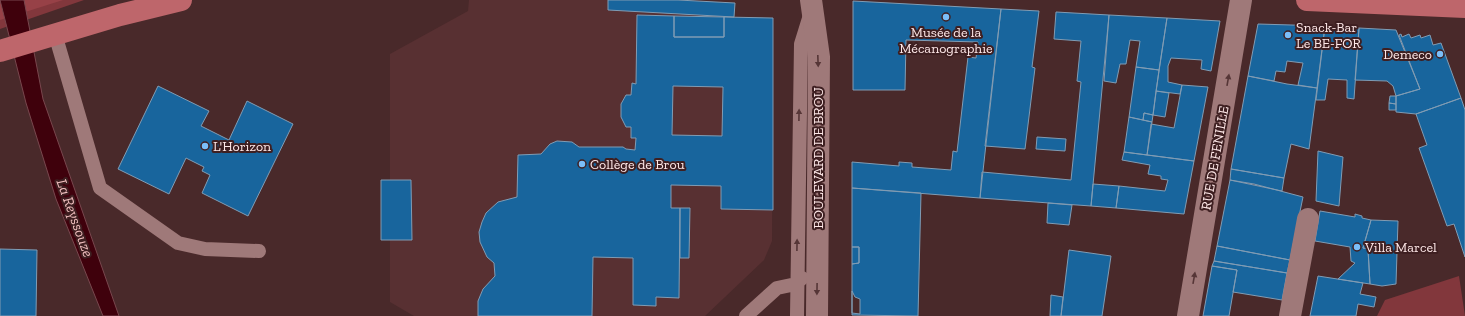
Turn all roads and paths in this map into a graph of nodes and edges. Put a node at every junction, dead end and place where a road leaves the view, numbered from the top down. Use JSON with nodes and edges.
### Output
{"nodes":[{"id":1,"x":181,"y":0,"type":"edge"},
{"id":2,"x":1242,"y":0,"type":"edge"},
{"id":3,"x":1307,"y":0,"type":"edge"},
{"id":4,"x":811,"y":4,"type":"edge"},
{"id":5,"x":1465,"y":6,"type":"edge"},
{"id":6,"x":55,"y":34,"type":"junction"},
{"id":7,"x":0,"y":52,"type":"edge"},
{"id":8,"x":1308,"y":219,"type":"dead end"},
{"id":9,"x":818,"y":234,"type":"junction"},
{"id":10,"x":259,"y":251,"type":"dead end"},
{"id":11,"x":796,"y":284,"type":"junction"},
{"id":12,"x":746,"y":316,"type":"edge"},
{"id":13,"x":797,"y":316,"type":"edge"},
{"id":14,"x":817,"y":316,"type":"edge"},
{"id":15,"x":1188,"y":316,"type":"edge"},
{"id":16,"x":1290,"y":316,"type":"edge"}],
"edges":[{"from":1,"to":6,"type":"main road"},
{"from":15,"to":2,"type":"street","name":"RUE DE FENILLE","one_way":true},
{"from":3,"to":5,"type":"main road"},
{"from":4,"to":9,"type":"street","name":"BOULEVARD DE BROU","one_way":true},
{"from":11,"to":4,"type":"lane","one_way":true},
{"from":6,"to":7,"type":"main road"},
{"from":6,"to":10,"type":"lane"},
{"from":8,"to":16,"type":"street"},
{"from":9,"to":11,"type":"lane"},
{"from":9,"to":14,"type":"street","name":"BOULEVARD DE BROU","one_way":true},
{"from":11,"to":12,"type":"lane"},
{"from":11,"to":13,"type":"lane"}]}
